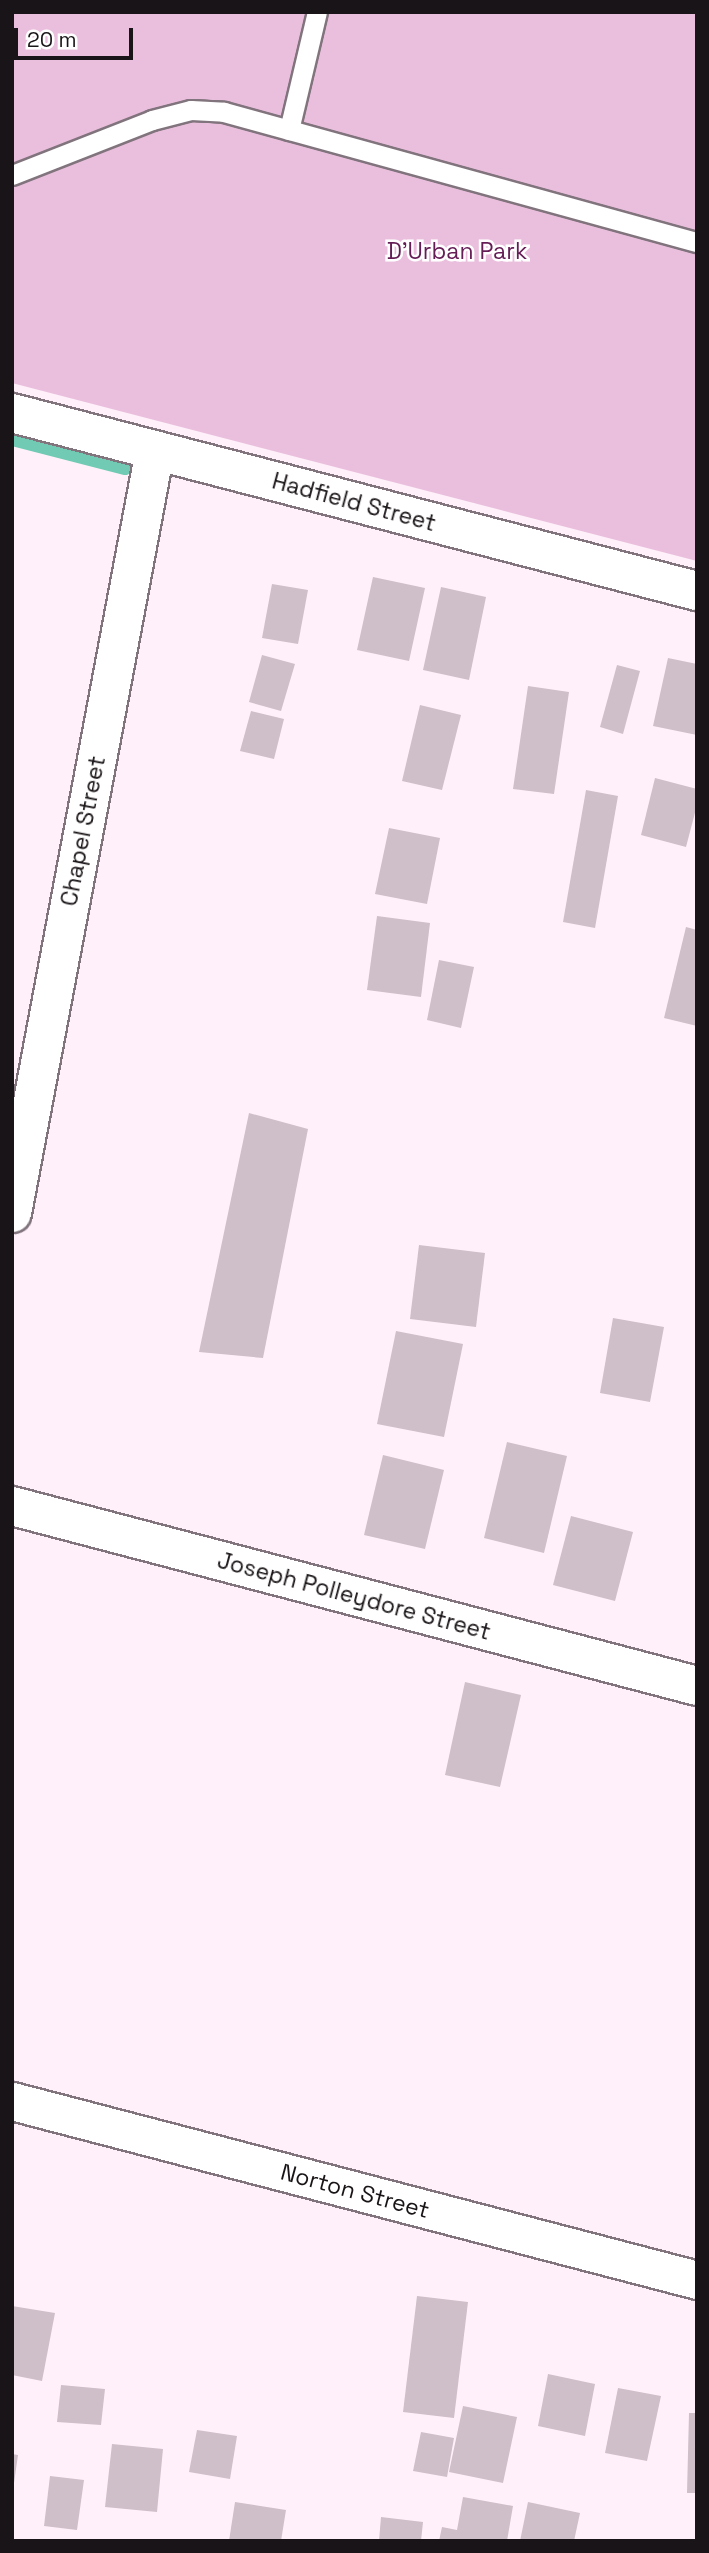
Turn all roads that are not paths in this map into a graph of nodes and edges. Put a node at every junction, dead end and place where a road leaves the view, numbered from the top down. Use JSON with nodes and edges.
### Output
{"nodes":[{"id":1,"x":317,"y":12,"type":"edge"},
{"id":2,"x":289,"y":130,"type":"junction"},
{"id":3,"x":12,"y":175,"type":"edge"},
{"id":4,"x":697,"y":242,"type":"edge"},
{"id":5,"x":12,"y":413,"type":"edge"},
{"id":6,"x":155,"y":450,"type":"junction"},
{"id":7,"x":697,"y":591,"type":"edge"},
{"id":8,"x":12,"y":1213,"type":"edge"},
{"id":9,"x":12,"y":1506,"type":"edge"},
{"id":10,"x":697,"y":1686,"type":"edge"},
{"id":11,"x":12,"y":2101,"type":"edge"},
{"id":12,"x":697,"y":2280,"type":"edge"}],
"edges":[{"from":1,"to":2,"type":"lane"},
{"from":2,"to":3,"type":"lane"},
{"from":2,"to":4,"type":"lane"},
{"from":5,"to":6,"type":"street","name":"Hadfield Street"},
{"from":6,"to":7,"type":"street","name":"Hadfield Street"},
{"from":6,"to":8,"type":"street","name":"Chapel Street"},
{"from":9,"to":10,"type":"street","name":"Joseph Polleydore Street"},
{"from":11,"to":12,"type":"street","name":"Norton Street"}]}
